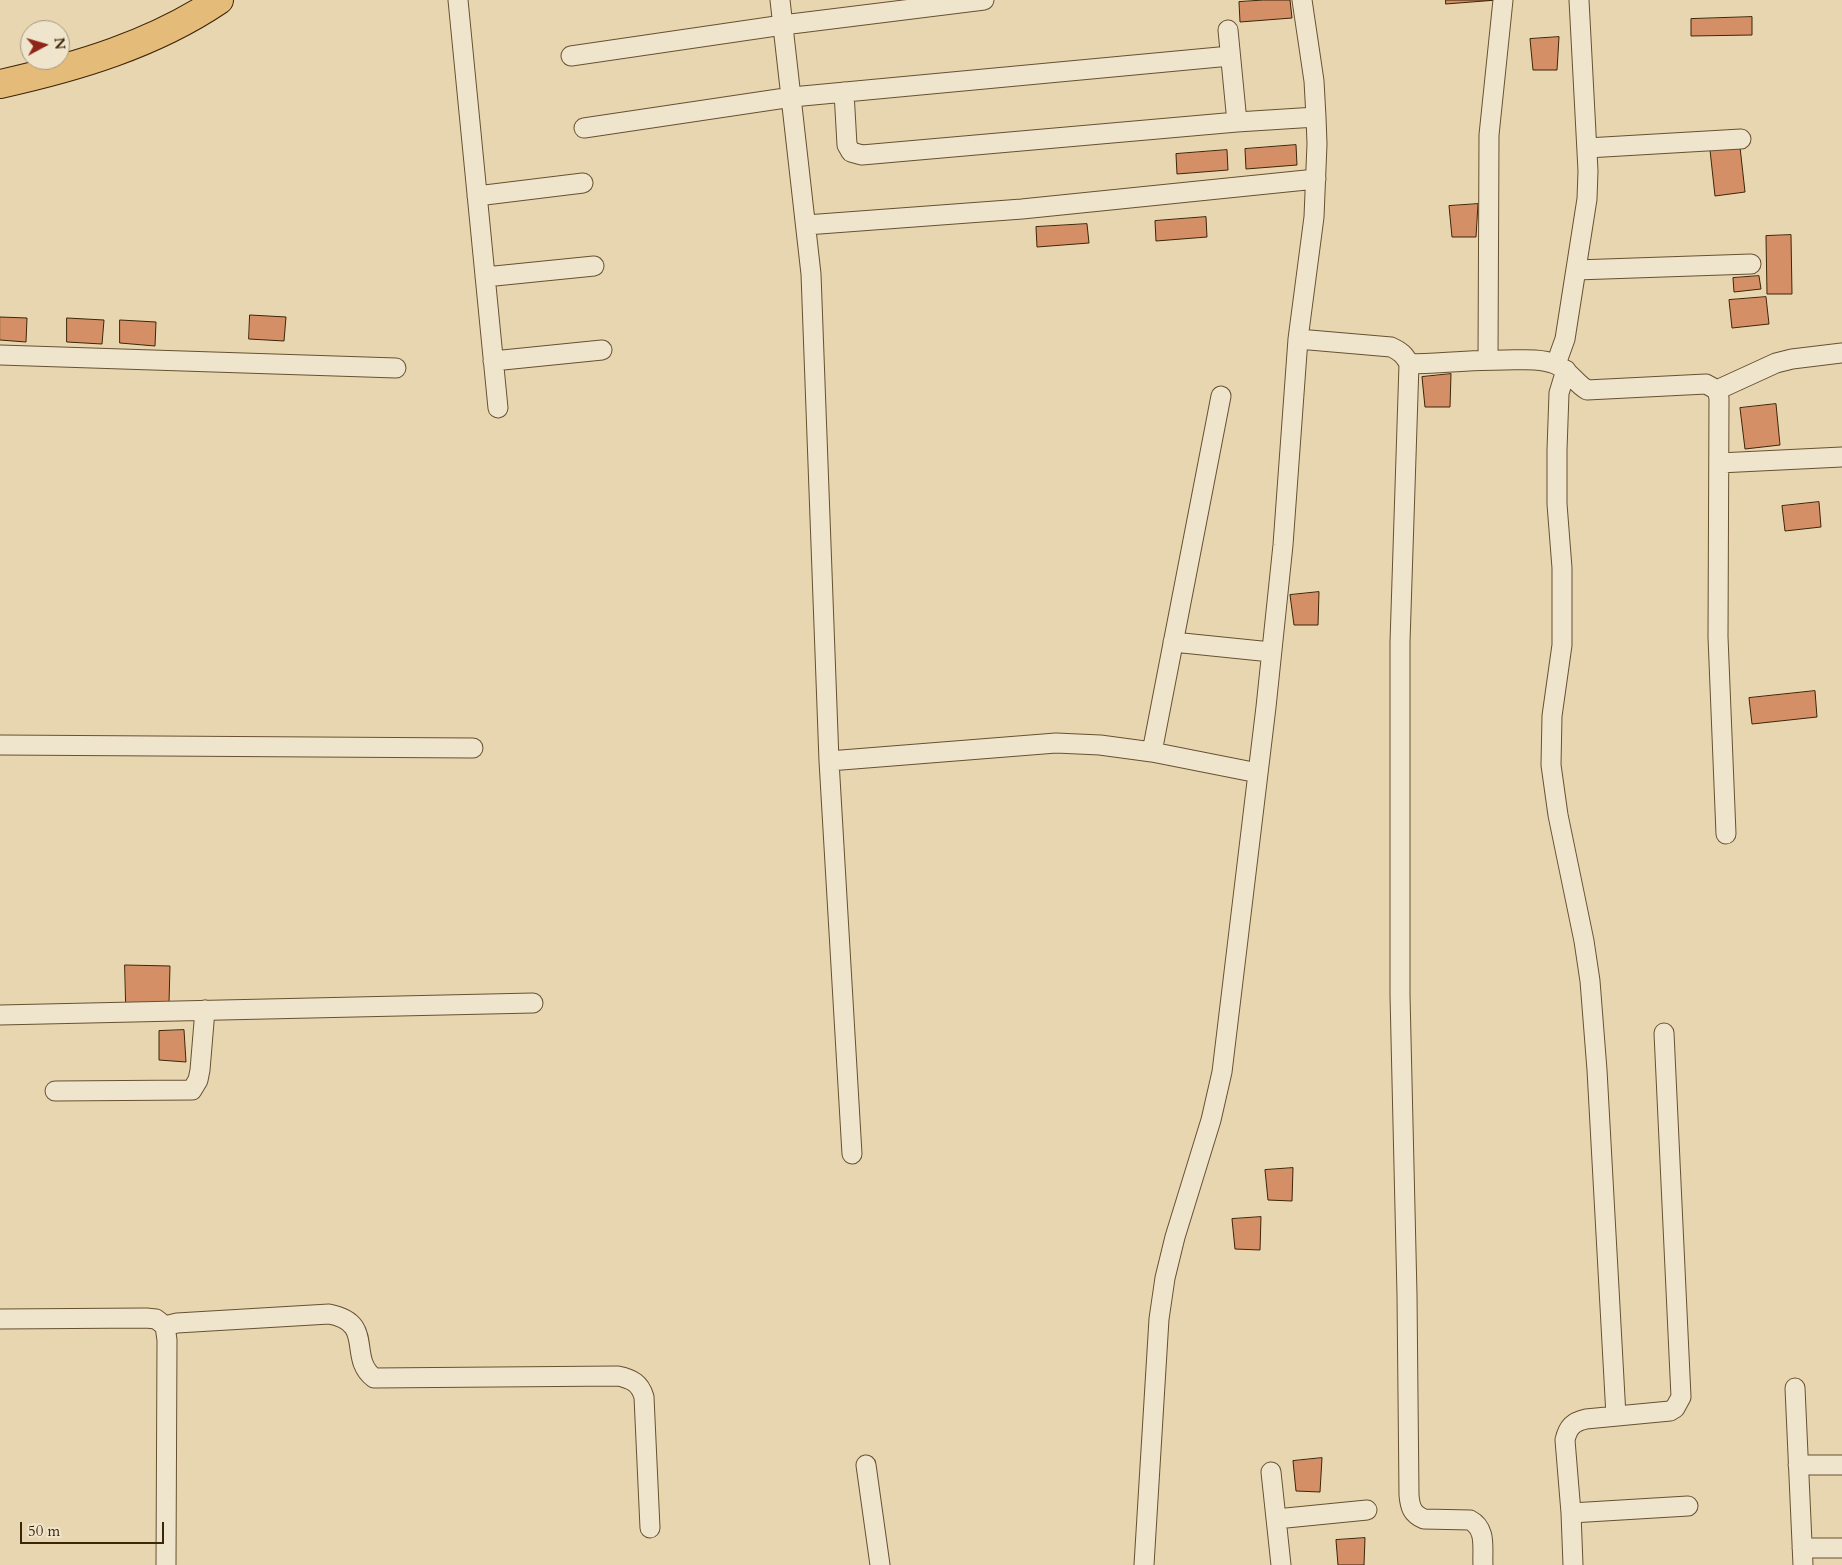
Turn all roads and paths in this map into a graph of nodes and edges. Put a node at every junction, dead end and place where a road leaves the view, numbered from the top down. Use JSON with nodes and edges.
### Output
{"nodes":[{"id":1,"x":220,"y":0,"type":"edge"},
{"id":2,"x":458,"y":0,"type":"edge"},
{"id":3,"x":780,"y":0,"type":"edge"},
{"id":4,"x":984,"y":0,"type":"edge"},
{"id":5,"x":1302,"y":0,"type":"edge"},
{"id":6,"x":1503,"y":0,"type":"edge"},
{"id":7,"x":1579,"y":0,"type":"edge"},
{"id":8,"x":783,"y":25,"type":"junction"},
{"id":9,"x":1228,"y":30,"type":"dead end"},
{"id":10,"x":571,"y":56,"type":"dead end"},
{"id":11,"x":1230,"y":56,"type":"junction"},
{"id":12,"x":0,"y":84,"type":"edge"},
{"id":13,"x":844,"y":92,"type":"junction"},
{"id":14,"x":792,"y":97,"type":"junction"},
{"id":15,"x":1316,"y":117,"type":"junction"},
{"id":16,"x":1237,"y":122,"type":"junction"},
{"id":17,"x":584,"y":128,"type":"dead end"},
{"id":18,"x":1741,"y":139,"type":"dead end"},
{"id":19,"x":1587,"y":148,"type":"junction"},
{"id":20,"x":1316,"y":179,"type":"junction"},
{"id":21,"x":583,"y":183,"type":"dead end"},
{"id":22,"x":477,"y":196,"type":"junction"},
{"id":23,"x":806,"y":225,"type":"junction"},
{"id":24,"x":1751,"y":264,"type":"dead end"},
{"id":25,"x":594,"y":266,"type":"dead end"},
{"id":26,"x":1576,"y":270,"type":"junction"},
{"id":27,"x":485,"y":277,"type":"junction"},
{"id":28,"x":1298,"y":339,"type":"junction"},
{"id":29,"x":602,"y":350,"type":"dead end"},
{"id":30,"x":1842,"y":353,"type":"edge"},
{"id":31,"x":0,"y":355,"type":"edge"},
{"id":32,"x":1488,"y":360,"type":"junction"},
{"id":33,"x":493,"y":362,"type":"junction"},
{"id":34,"x":1409,"y":364,"type":"junction"},
{"id":35,"x":1561,"y":367,"type":"junction"},
{"id":36,"x":396,"y":368,"type":"dead end"},
{"id":37,"x":1717,"y":390,"type":"junction"},
{"id":38,"x":1221,"y":396,"type":"dead end"},
{"id":39,"x":498,"y":408,"type":"dead end"},
{"id":40,"x":1842,"y":457,"type":"edge"},
{"id":41,"x":1719,"y":463,"type":"junction"},
{"id":42,"x":1173,"y":642,"type":"junction"},
{"id":43,"x":1272,"y":652,"type":"junction"},
{"id":44,"x":0,"y":745,"type":"edge"},
{"id":45,"x":473,"y":748,"type":"dead end"},
{"id":46,"x":1152,"y":752,"type":"junction"},
{"id":47,"x":829,"y":761,"type":"junction"},
{"id":48,"x":1258,"y":773,"type":"junction"},
{"id":49,"x":1726,"y":834,"type":"dead end"},
{"id":50,"x":533,"y":1003,"type":"dead end"},
{"id":51,"x":205,"y":1010,"type":"junction"},
{"id":52,"x":0,"y":1015,"type":"edge"},
{"id":53,"x":1664,"y":1033,"type":"dead end"},
{"id":54,"x":55,"y":1091,"type":"dead end"},
{"id":55,"x":852,"y":1154,"type":"dead end"},
{"id":56,"x":0,"y":1319,"type":"edge"},
{"id":57,"x":165,"y":1326,"type":"junction"},
{"id":58,"x":1795,"y":1388,"type":"dead end"},
{"id":59,"x":1616,"y":1416,"type":"junction"},
{"id":60,"x":866,"y":1465,"type":"dead end"},
{"id":61,"x":1798,"y":1465,"type":"junction"},
{"id":62,"x":1842,"y":1465,"type":"edge"},
{"id":63,"x":1271,"y":1472,"type":"dead end"},
{"id":64,"x":1688,"y":1506,"type":"dead end"},
{"id":65,"x":1367,"y":1510,"type":"dead end"},
{"id":66,"x":1571,"y":1513,"type":"junction"},
{"id":67,"x":1276,"y":1519,"type":"junction"},
{"id":68,"x":650,"y":1528,"type":"dead end"},
{"id":69,"x":1842,"y":1548,"type":"edge"},
{"id":70,"x":1802,"y":1557,"type":"edge"},
{"id":71,"x":166,"y":1565,"type":"edge"},
{"id":72,"x":880,"y":1565,"type":"edge"},
{"id":73,"x":1144,"y":1565,"type":"edge"},
{"id":74,"x":1281,"y":1565,"type":"edge"},
{"id":75,"x":1483,"y":1565,"type":"edge"},
{"id":76,"x":1572,"y":1565,"type":"edge"}],
"edges":[{"from":1,"to":12,"type":"main road"},
{"from":2,"to":22,"type":"street"},
{"from":3,"to":8,"type":"street"},
{"from":4,"to":8,"type":"street"},
{"from":5,"to":15,"type":"street"},
{"from":6,"to":32,"type":"street"},
{"from":7,"to":19,"type":"street"},
{"from":8,"to":10,"type":"street"},
{"from":8,"to":14,"type":"street"},
{"from":9,"to":11,"type":"street"},
{"from":11,"to":13,"type":"street"},
{"from":11,"to":16,"type":"street"},
{"from":13,"to":14,"type":"street"},
{"from":13,"to":16,"type":"street"},
{"from":14,"to":17,"type":"street"},
{"from":14,"to":23,"type":"street"},
{"from":15,"to":16,"type":"street"},
{"from":15,"to":20,"type":"street"},
{"from":18,"to":19,"type":"street"},
{"from":19,"to":26,"type":"street"},
{"from":20,"to":23,"type":"street"},
{"from":20,"to":28,"type":"street"},
{"from":21,"to":22,"type":"street"},
{"from":22,"to":27,"type":"street"},
{"from":23,"to":47,"type":"street"},
{"from":24,"to":26,"type":"street"},
{"from":25,"to":27,"type":"street"},
{"from":26,"to":35,"type":"street"},
{"from":27,"to":33,"type":"street"},
{"from":28,"to":34,"type":"street"},
{"from":28,"to":43,"type":"street"},
{"from":29,"to":33,"type":"street"},
{"from":30,"to":37,"type":"street"},
{"from":31,"to":36,"type":"street"},
{"from":32,"to":34,"type":"street"},
{"from":32,"to":35,"type":"street"},
{"from":33,"to":39,"type":"street"},
{"from":34,"to":75,"type":"street"},
{"from":35,"to":37,"type":"street"},
{"from":35,"to":59,"type":"street"},
{"from":37,"to":41,"type":"street"},
{"from":38,"to":42,"type":"street"},
{"from":40,"to":41,"type":"street"},
{"from":41,"to":49,"type":"street"},
{"from":42,"to":43,"type":"street"},
{"from":42,"to":46,"type":"street"},
{"from":43,"to":48,"type":"street"},
{"from":44,"to":45,"type":"street"},
{"from":46,"to":47,"type":"street"},
{"from":46,"to":48,"type":"street"},
{"from":47,"to":55,"type":"street"},
{"from":48,"to":73,"type":"street"},
{"from":50,"to":51,"type":"street"},
{"from":51,"to":52,"type":"street"},
{"from":51,"to":54,"type":"street"},
{"from":53,"to":59,"type":"street"},
{"from":56,"to":57,"type":"street"},
{"from":57,"to":68,"type":"street"},
{"from":57,"to":71,"type":"street"},
{"from":58,"to":61,"type":"street"},
{"from":59,"to":66,"type":"street"},
{"from":60,"to":72,"type":"street"},
{"from":61,"to":62,"type":"street"},
{"from":61,"to":70,"type":"street"},
{"from":63,"to":67,"type":"street"},
{"from":64,"to":66,"type":"street"},
{"from":65,"to":67,"type":"street"},
{"from":66,"to":76,"type":"street"},
{"from":67,"to":74,"type":"street"},
{"from":69,"to":70,"type":"street"}]}
